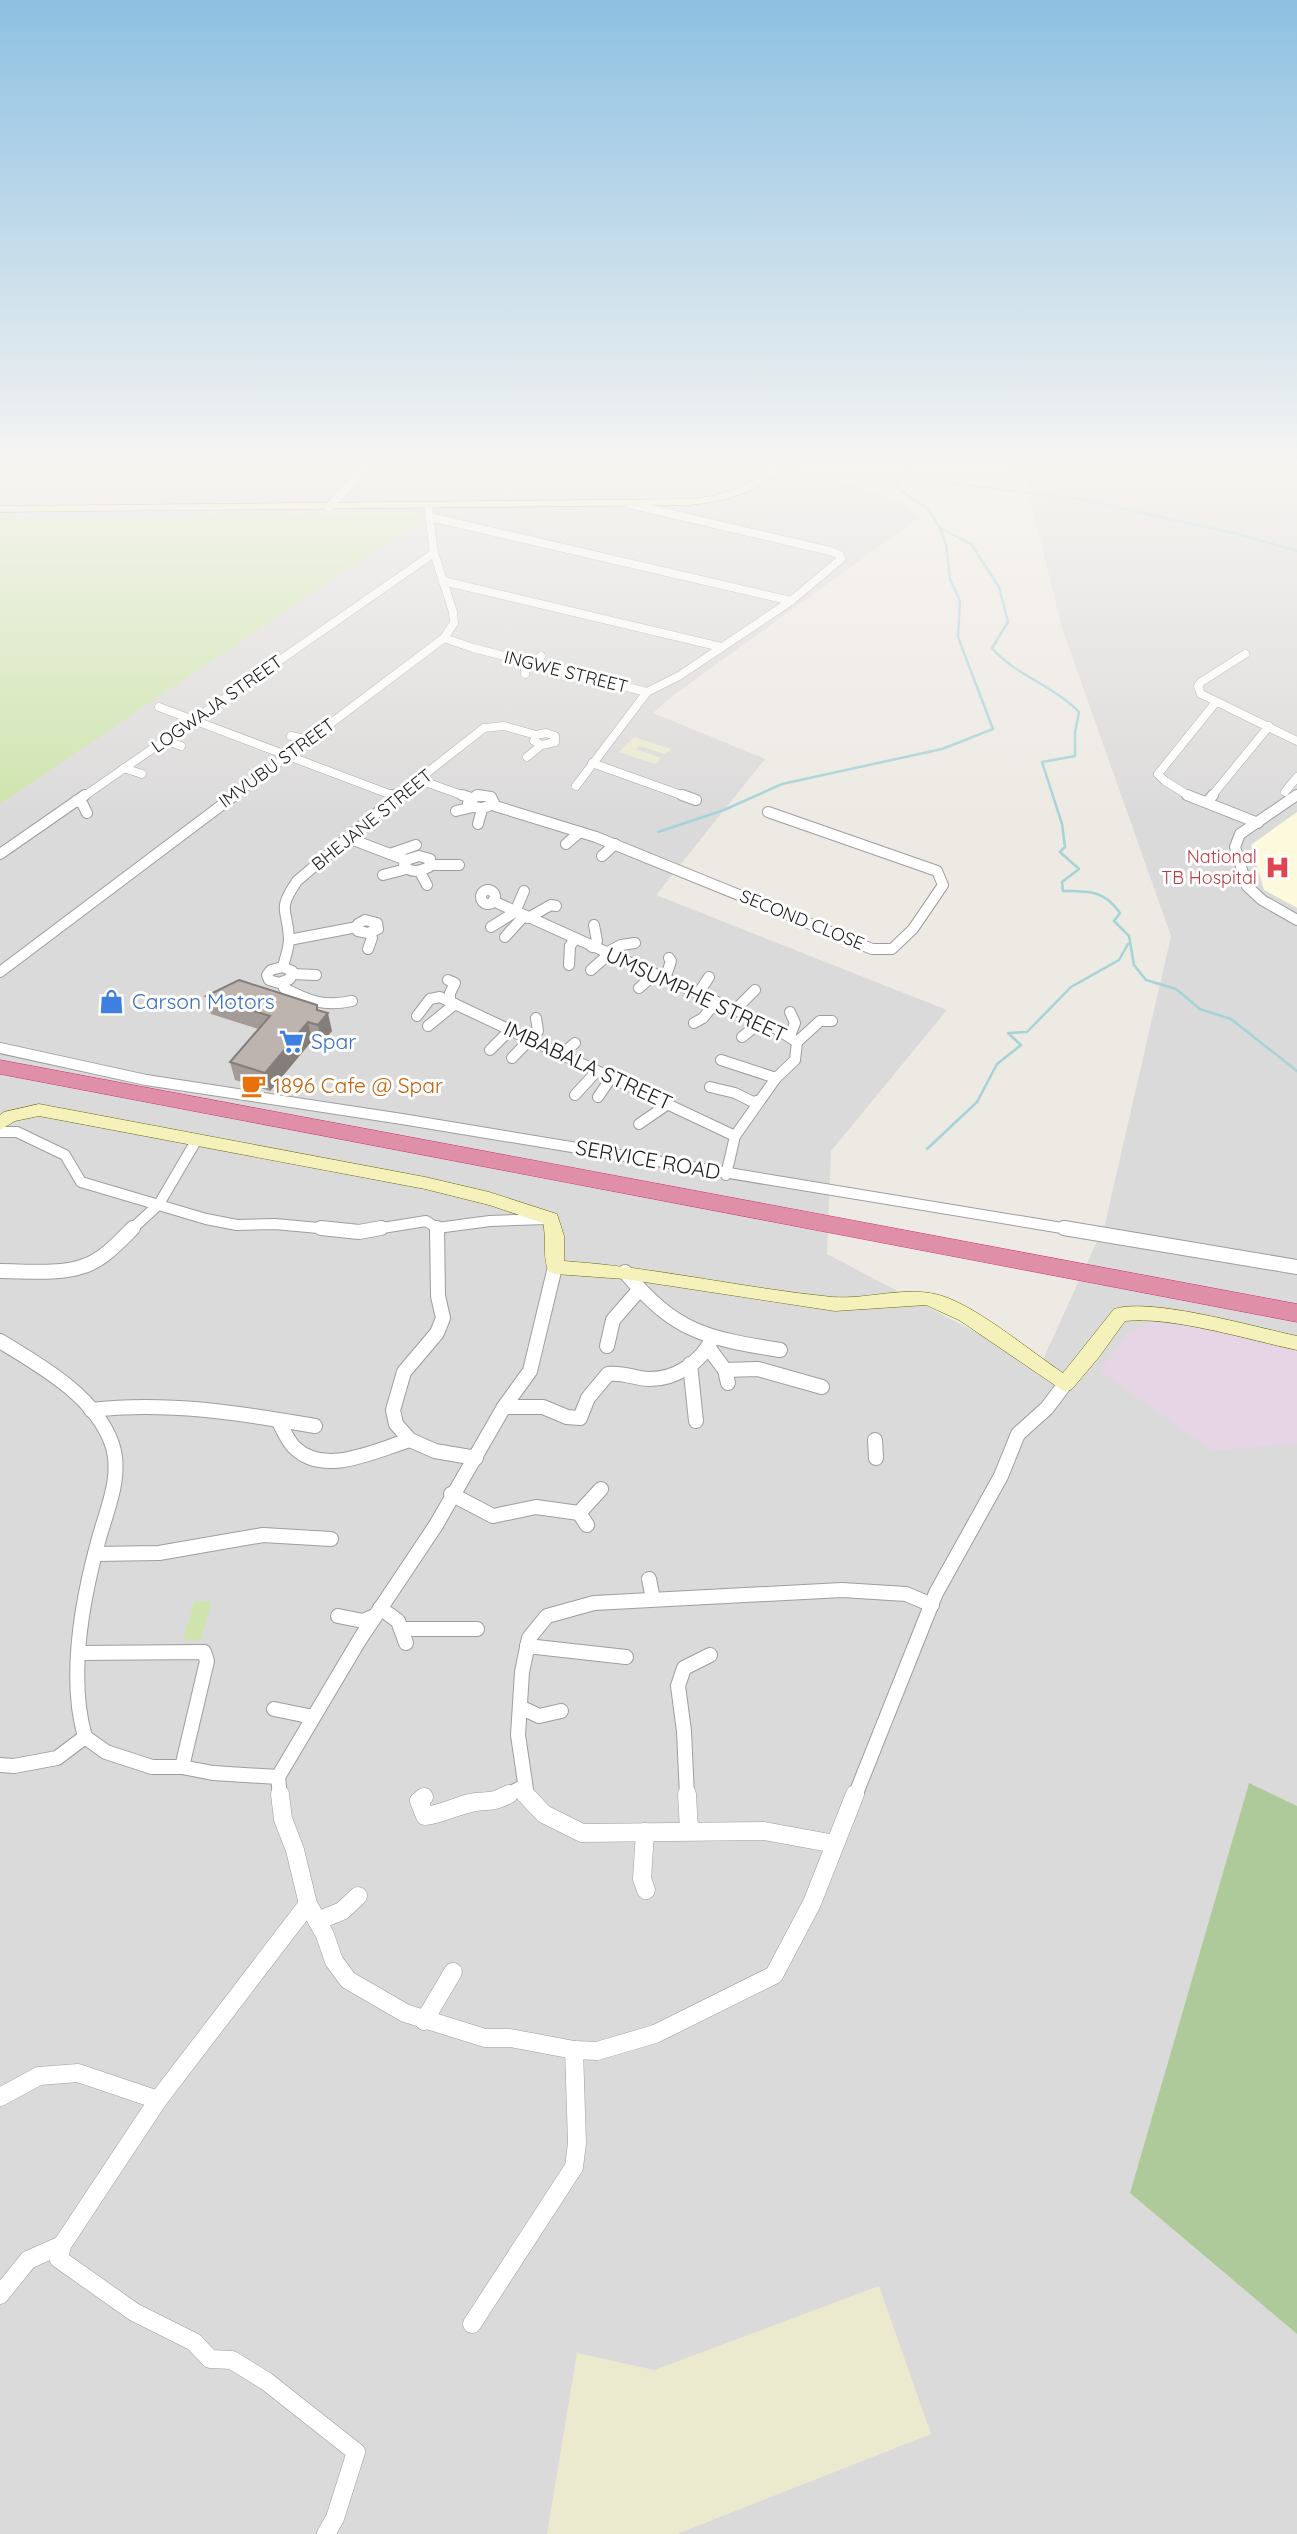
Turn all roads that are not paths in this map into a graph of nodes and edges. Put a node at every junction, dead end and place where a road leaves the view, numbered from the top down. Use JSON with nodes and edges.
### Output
{"nodes":[{"id":1,"x":392,"y":582,"type":"edge"},
{"id":2,"x":443,"y":582,"type":"edge"},
{"id":3,"x":448,"y":582,"type":"edge"},
{"id":4,"x":715,"y":582,"type":"edge"},
{"id":5,"x":815,"y":582,"type":"edge"},
{"id":6,"x":791,"y":601,"type":"junction"},
{"id":7,"x":444,"y":638,"type":"junction"},
{"id":8,"x":722,"y":647,"type":"junction"},
{"id":9,"x":1245,"y":654,"type":"dead end"},
{"id":10,"x":541,"y":656,"type":"dead end"},
{"id":11,"x":533,"y":663,"type":"junction"},
{"id":12,"x":525,"y":674,"type":"dead end"},
{"id":13,"x":631,"y":677,"type":"dead end"},
{"id":14,"x":620,"y":686,"type":"junction"},
{"id":15,"x":234,"y":692,"type":"junction"},
{"id":16,"x":647,"y":692,"type":"junction"},
{"id":17,"x":611,"y":694,"type":"dead end"},
{"id":18,"x":246,"y":697,"type":"dead end"},
{"id":19,"x":1216,"y":702,"type":"junction"},
{"id":20,"x":159,"y":707,"type":"dead end"},
{"id":21,"x":193,"y":720,"type":"junction"},
{"id":22,"x":1269,"y":726,"type":"junction"},
{"id":23,"x":484,"y":728,"type":"joint"},
{"id":24,"x":291,"y":736,"type":"dead end"},
{"id":25,"x":164,"y":740,"type":"junction"},
{"id":26,"x":309,"y":740,"type":"junction"},
{"id":27,"x":1297,"y":741,"type":"edge"},
{"id":28,"x":539,"y":742,"type":"joint"},
{"id":29,"x":181,"y":746,"type":"dead end"},
{"id":30,"x":287,"y":756,"type":"junction"},
{"id":31,"x":532,"y":758,"type":"dead end"},
{"id":32,"x":592,"y":764,"type":"junction"},
{"id":33,"x":124,"y":768,"type":"junction"},
{"id":34,"x":142,"y":774,"type":"dead end"},
{"id":35,"x":1297,"y":777,"type":"edge"},
{"id":36,"x":420,"y":780,"type":"junction"},
{"id":37,"x":576,"y":786,"type":"dead end"},
{"id":38,"x":1285,"y":792,"type":"dead end"},
{"id":39,"x":1297,"y":795,"type":"edge"},
{"id":40,"x":398,"y":797,"type":"junction"},
{"id":41,"x":696,"y":800,"type":"dead end"},
{"id":42,"x":76,"y":801,"type":"junction"},
{"id":43,"x":1207,"y":802,"type":"junction"},
{"id":44,"x":479,"y":805,"type":"junction"},
{"id":45,"x":456,"y":811,"type":"dead end"},
{"id":46,"x":87,"y":813,"type":"dead end"},
{"id":47,"x":768,"y":813,"type":"dead end"},
{"id":48,"x":1258,"y":823,"type":"junction"},
{"id":49,"x":478,"y":824,"type":"dead end"},
{"id":50,"x":580,"y":832,"type":"junction"},
{"id":51,"x":348,"y":838,"type":"junction"},
{"id":52,"x":566,"y":844,"type":"dead end"},
{"id":53,"x":615,"y":844,"type":"junction"},
{"id":54,"x":416,"y":845,"type":"dead end"},
{"id":55,"x":0,"y":854,"type":"edge"},
{"id":56,"x":390,"y":854,"type":"junction"},
{"id":57,"x":602,"y":856,"type":"dead end"},
{"id":58,"x":406,"y":864,"type":"junction"},
{"id":59,"x":431,"y":865,"type":"junction"},
{"id":60,"x":459,"y":865,"type":"dead end"},
{"id":61,"x":421,"y":872,"type":"junction"},
{"id":62,"x":383,"y":875,"type":"dead end"},
{"id":63,"x":427,"y":885,"type":"dead end"},
{"id":64,"x":524,"y":891,"type":"dead end"},
{"id":65,"x":493,"y":901,"type":"dead end"},
{"id":66,"x":556,"y":906,"type":"dead end"},
{"id":67,"x":522,"y":915,"type":"junction"},
{"id":68,"x":1297,"y":920,"type":"edge"},
{"id":69,"x":594,"y":925,"type":"dead end"},
{"id":70,"x":491,"y":927,"type":"dead end"},
{"id":71,"x":505,"y":937,"type":"dead end"},
{"id":72,"x":575,"y":939,"type":"junction"},
{"id":73,"x":289,"y":940,"type":"junction"},
{"id":74,"x":635,"y":943,"type":"dead end"},
{"id":75,"x":592,"y":947,"type":"junction"},
{"id":76,"x":368,"y":949,"type":"dead end"},
{"id":77,"x":607,"y":954,"type":"junction"},
{"id":78,"x":669,"y":958,"type":"dead end"},
{"id":79,"x":569,"y":965,"type":"dead end"},
{"id":80,"x":591,"y":970,"type":"dead end"},
{"id":81,"x":0,"y":972,"type":"edge"},
{"id":82,"x":287,"y":974,"type":"junction"},
{"id":83,"x":316,"y":975,"type":"dead end"},
{"id":84,"x":654,"y":975,"type":"junction"},
{"id":85,"x":709,"y":977,"type":"dead end"},
{"id":86,"x":665,"y":979,"type":"junction"},
{"id":87,"x":448,"y":980,"type":"dead end"},
{"id":88,"x":639,"y":988,"type":"dead end"},
{"id":89,"x":755,"y":990,"type":"dead end"},
{"id":90,"x":698,"y":994,"type":"junction"},
{"id":91,"x":352,"y":1001,"type":"dead end"},
{"id":92,"x":448,"y":1001,"type":"junction"},
{"id":93,"x":716,"y":1002,"type":"junction"},
{"id":94,"x":735,"y":1010,"type":"junction"},
{"id":95,"x":789,"y":1012,"type":"dead end"},
{"id":96,"x":417,"y":1016,"type":"dead end"},
{"id":97,"x":536,"y":1018,"type":"dead end"},
{"id":98,"x":832,"y":1021,"type":"dead end"},
{"id":99,"x":761,"y":1022,"type":"junction"},
{"id":100,"x":694,"y":1023,"type":"dead end"},
{"id":101,"x":428,"y":1026,"type":"dead end"},
{"id":102,"x":510,"y":1030,"type":"junction"},
{"id":103,"x":741,"y":1037,"type":"dead end"},
{"id":104,"x":532,"y":1039,"type":"junction"},
{"id":105,"x":794,"y":1039,"type":"junction"},
{"id":106,"x":575,"y":1042,"type":"dead end"},
{"id":107,"x":0,"y":1048,"type":"edge"},
{"id":108,"x":490,"y":1051,"type":"dead end"},
{"id":109,"x":562,"y":1054,"type":"junction"},
{"id":110,"x":512,"y":1058,"type":"dead end"},
{"id":111,"x":720,"y":1060,"type":"dead end"},
{"id":112,"x":0,"y":1067,"type":"edge"},
{"id":113,"x":597,"y":1071,"type":"junction"},
{"id":114,"x":611,"y":1078,"type":"junction"},
{"id":115,"x":776,"y":1079,"type":"junction"},
{"id":116,"x":0,"y":1081,"type":"edge"},
{"id":117,"x":710,"y":1087,"type":"dead end"},
{"id":118,"x":575,"y":1095,"type":"dead end"},
{"id":119,"x":598,"y":1097,"type":"dead end"},
{"id":120,"x":760,"y":1100,"type":"junction"},
{"id":121,"x":668,"y":1104,"type":"junction"},
{"id":122,"x":0,"y":1124,"type":"edge"},
{"id":123,"x":639,"y":1124,"type":"dead end"},
{"id":124,"x":0,"y":1132,"type":"edge"},
{"id":125,"x":735,"y":1136,"type":"junction"},
{"id":126,"x":196,"y":1142,"type":"junction"},
{"id":127,"x":726,"y":1175,"type":"junction"},
{"id":128,"x":159,"y":1204,"type":"junction"},
{"id":129,"x":551,"y":1219,"type":"junction"},
{"id":130,"x":437,"y":1228,"type":"junction"},
{"id":131,"x":555,"y":1267,"type":"junction"},
{"id":132,"x":1297,"y":1267,"type":"edge"},
{"id":133,"x":0,"y":1271,"type":"edge"},
{"id":134,"x":625,"y":1272,"type":"junction"},
{"id":135,"x":639,"y":1290,"type":"junction"},
{"id":136,"x":1297,"y":1313,"type":"edge"},
{"id":137,"x":1297,"y":1325,"type":"edge"},
{"id":138,"x":0,"y":1341,"type":"edge"},
{"id":139,"x":710,"y":1343,"type":"junction"},
{"id":140,"x":1297,"y":1343,"type":"edge"},
{"id":141,"x":607,"y":1346,"type":"dead end"},
{"id":142,"x":780,"y":1350,"type":"dead end"},
{"id":143,"x":690,"y":1364,"type":"junction"},
{"id":144,"x":1065,"y":1384,"type":"junction"},
{"id":145,"x":822,"y":1387,"type":"dead end"},
{"id":146,"x":504,"y":1407,"type":"junction"},
{"id":147,"x":91,"y":1410,"type":"junction"},
{"id":148,"x":278,"y":1420,"type":"junction"},
{"id":149,"x":696,"y":1421,"type":"dead end"},
{"id":150,"x":315,"y":1426,"type":"dead end"},
{"id":151,"x":410,"y":1440,"type":"junction"},
{"id":152,"x":875,"y":1440,"type":"dead end"},
{"id":153,"x":477,"y":1458,"type":"junction"},
{"id":154,"x":876,"y":1458,"type":"dead end"},
{"id":155,"x":601,"y":1489,"type":"dead end"},
{"id":156,"x":451,"y":1494,"type":"junction"},
{"id":157,"x":331,"y":1539,"type":"dead end"},
{"id":158,"x":95,"y":1554,"type":"junction"},
{"id":159,"x":649,"y":1579,"type":"dead end"},
{"id":160,"x":653,"y":1600,"type":"junction"},
{"id":161,"x":932,"y":1605,"type":"junction"},
{"id":162,"x":378,"y":1612,"type":"junction"},
{"id":163,"x":338,"y":1616,"type":"dead end"},
{"id":164,"x":477,"y":1629,"type":"dead end"},
{"id":165,"x":79,"y":1653,"type":"junction"},
{"id":166,"x":529,"y":1655,"type":"junction"},
{"id":167,"x":710,"y":1655,"type":"dead end"},
{"id":168,"x":626,"y":1657,"type":"dead end"},
{"id":169,"x":520,"y":1707,"type":"junction"},
{"id":170,"x":274,"y":1709,"type":"dead end"},
{"id":171,"x":561,"y":1711,"type":"dead end"},
{"id":172,"x":313,"y":1717,"type":"junction"},
{"id":173,"x":85,"y":1737,"type":"junction"},
{"id":174,"x":0,"y":1765,"type":"edge"},
{"id":175,"x":182,"y":1767,"type":"junction"},
{"id":176,"x":278,"y":1777,"type":"junction"},
{"id":177,"x":524,"y":1786,"type":"junction"},
{"id":178,"x":424,"y":1797,"type":"dead end"},
{"id":179,"x":689,"y":1830,"type":"junction"},
{"id":180,"x":645,"y":1832,"type":"junction"},
{"id":181,"x":835,"y":1844,"type":"junction"},
{"id":182,"x":646,"y":1890,"type":"dead end"},
{"id":183,"x":358,"y":1896,"type":"dead end"},
{"id":184,"x":308,"y":1904,"type":"junction"},
{"id":185,"x":317,"y":1921,"type":"junction"},
{"id":186,"x":453,"y":1972,"type":"dead end"},
{"id":187,"x":424,"y":2021,"type":"junction"},
{"id":188,"x":574,"y":2050,"type":"junction"},
{"id":189,"x":0,"y":2098,"type":"edge"},
{"id":190,"x":158,"y":2100,"type":"junction"},
{"id":191,"x":62,"y":2245,"type":"junction"},
{"id":192,"x":0,"y":2295,"type":"edge"},
{"id":193,"x":472,"y":2325,"type":"dead end"},
{"id":194,"x":326,"y":2534,"type":"edge"}],
"edges":[{"from":1,"to":15,"type":"street","name":"LOGWAJA STREET"},
{"from":2,"to":7,"type":"street"},
{"from":3,"to":8,"type":"street"},
{"from":4,"to":6,"type":"street"},
{"from":5,"to":6,"type":"street"},
{"from":6,"to":8,"type":"street"},
{"from":7,"to":11,"type":"street","name":"INGWE STREET"},
{"from":7,"to":26,"type":"street","name":"IMVUBU STREET"},
{"from":8,"to":16,"type":"street"},
{"from":9,"to":19,"type":"street"},
{"from":10,"to":11,"type":"street"},
{"from":11,"to":12,"type":"street"},
{"from":11,"to":14,"type":"street","name":"INGWE STREET"},
{"from":13,"to":14,"type":"street"},
{"from":14,"to":16,"type":"street","name":"INGWE STREET"},
{"from":14,"to":17,"type":"street"},
{"from":15,"to":18,"type":"street"},
{"from":15,"to":21,"type":"street","name":"LOGWAJA STREET"},
{"from":16,"to":32,"type":"street"},
{"from":19,"to":22,"type":"street"},
{"from":19,"to":43,"type":"street"},
{"from":20,"to":21,"type":"street"},
{"from":21,"to":25,"type":"street","name":"LOGWAJA STREET"},
{"from":21,"to":30,"type":"street"},
{"from":22,"to":27,"type":"street"},
{"from":22,"to":43,"type":"street"},
{"from":23,"to":28,"type":"street"},
{"from":23,"to":36,"type":"street","name":"BHEJANE STREET"},
{"from":24,"to":26,"type":"street"},
{"from":25,"to":29,"type":"street"},
{"from":25,"to":33,"type":"street","name":"LOGWAJA STREET"},
{"from":26,"to":30,"type":"street","name":"IMVUBU STREET"},
{"from":28,"to":31,"type":"street"},
{"from":30,"to":40,"type":"street"},
{"from":30,"to":81,"type":"street","name":"IMVUBU STREET"},
{"from":32,"to":37,"type":"street"},
{"from":32,"to":41,"type":"street"},
{"from":33,"to":34,"type":"street"},
{"from":33,"to":42,"type":"street","name":"LOGWAJA STREET"},
{"from":35,"to":38,"type":"street"},
{"from":36,"to":40,"type":"street","name":"BHEJANE STREET"},
{"from":36,"to":44,"type":"street","name":"SECOND CLOSE"},
{"from":39,"to":48,"type":"street"},
{"from":40,"to":51,"type":"street","name":"BHEJANE STREET"},
{"from":42,"to":46,"type":"street"},
{"from":42,"to":55,"type":"street","name":"LOGWAJA STREET"},
{"from":43,"to":48,"type":"street"},
{"from":44,"to":45,"type":"street"},
{"from":44,"to":49,"type":"street"},
{"from":44,"to":50,"type":"street","name":"SECOND CLOSE"},
{"from":47,"to":53,"type":"street","name":"SECOND CLOSE"},
{"from":48,"to":68,"type":"street"},
{"from":50,"to":52,"type":"street"},
{"from":50,"to":53,"type":"street","name":"SECOND CLOSE"},
{"from":51,"to":56,"type":"street"},
{"from":51,"to":73,"type":"street","name":"BHEJANE STREET"},
{"from":53,"to":57,"type":"street"},
{"from":54,"to":56,"type":"street"},
{"from":56,"to":58,"type":"street"},
{"from":58,"to":59,"type":"street"},
{"from":58,"to":61,"type":"street"},
{"from":58,"to":62,"type":"street"},
{"from":59,"to":60,"type":"street"},
{"from":59,"to":61,"type":"street"},
{"from":61,"to":63,"type":"street"},
{"from":64,"to":67,"type":"street"},
{"from":65,"to":67,"type":"street","name":"UMSUMPHE STREET"},
{"from":66,"to":67,"type":"street"},
{"from":67,"to":70,"type":"street"},
{"from":67,"to":71,"type":"street"},
{"from":67,"to":72,"type":"street","name":"UMSUMPHE STREET"},
{"from":69,"to":75,"type":"street"},
{"from":72,"to":75,"type":"street","name":"UMSUMPHE STREET"},
{"from":72,"to":79,"type":"street"},
{"from":73,"to":76,"type":"street"},
{"from":73,"to":82,"type":"street","name":"BHEJANE STREET"},
{"from":74,"to":77,"type":"street"},
{"from":75,"to":77,"type":"street","name":"UMSUMPHE STREET"},
{"from":77,"to":80,"type":"street"},
{"from":77,"to":84,"type":"street","name":"UMSUMPHE STREET"},
{"from":78,"to":86,"type":"street"},
{"from":82,"to":83,"type":"street"},
{"from":82,"to":91,"type":"street"},
{"from":84,"to":86,"type":"street","name":"UMSUMPHE STREET"},
{"from":84,"to":88,"type":"street"},
{"from":85,"to":90,"type":"street"},
{"from":86,"to":90,"type":"street","name":"UMSUMPHE STREET"},
{"from":87,"to":92,"type":"street"},
{"from":89,"to":94,"type":"street"},
{"from":90,"to":93,"type":"street","name":"UMSUMPHE STREET"},
{"from":92,"to":96,"type":"street"},
{"from":92,"to":101,"type":"street"},
{"from":92,"to":102,"type":"street","name":"IMBABALA STREET"},
{"from":93,"to":94,"type":"street","name":"UMSUMPHE STREET"},
{"from":93,"to":100,"type":"street"},
{"from":94,"to":99,"type":"street","name":"UMSUMPHE STREET"},
{"from":95,"to":105,"type":"street"},
{"from":97,"to":104,"type":"street"},
{"from":98,"to":105,"type":"street"},
{"from":99,"to":103,"type":"street"},
{"from":99,"to":105,"type":"street","name":"UMSUMPHE STREET"},
{"from":102,"to":104,"type":"street","name":"IMBABALA STREET"},
{"from":102,"to":108,"type":"street"},
{"from":104,"to":109,"type":"street","name":"IMBABALA STREET"},
{"from":104,"to":110,"type":"street"},
{"from":105,"to":115,"type":"street","name":"UMSUMPHE STREET"},
{"from":106,"to":109,"type":"street"},
{"from":107,"to":127,"type":"street","name":"SERVICE ROAD"},
{"from":109,"to":113,"type":"street","name":"IMBABALA STREET"},
{"from":111,"to":115,"type":"street"},
{"from":112,"to":136,"type":"highway"},
{"from":113,"to":114,"type":"street","name":"IMBABALA STREET"},
{"from":113,"to":118,"type":"street"},
{"from":114,"to":119,"type":"street"},
{"from":114,"to":121,"type":"street","name":"IMBABALA STREET"},
{"from":115,"to":120,"type":"street","name":"UMSUMPHE STREET"},
{"from":116,"to":137,"type":"highway"},
{"from":117,"to":120,"type":"street"},
{"from":120,"to":125,"type":"street","name":"UMSUMPHE STREET"},
{"from":121,"to":123,"type":"street"},
{"from":121,"to":125,"type":"street","name":"IMBABALA STREET"},
{"from":122,"to":126,"type":"street"},
{"from":124,"to":128,"type":"street"},
{"from":125,"to":127,"type":"street","name":"UMSUMPHE STREET"},
{"from":126,"to":128,"type":"street"},
{"from":126,"to":129,"type":"street"},
{"from":127,"to":132,"type":"street","name":"SERVICE ROAD"},
{"from":128,"to":130,"type":"street"},
{"from":128,"to":133,"type":"street"},
{"from":129,"to":130,"type":"street"},
{"from":129,"to":131,"type":"street"},
{"from":130,"to":151,"type":"street"},
{"from":131,"to":134,"type":"street"},
{"from":131,"to":146,"type":"street"},
{"from":134,"to":135,"type":"street"},
{"from":134,"to":144,"type":"street"},
{"from":135,"to":139,"type":"street"},
{"from":135,"to":141,"type":"street"},
{"from":138,"to":147,"type":"street"},
{"from":139,"to":142,"type":"street"},
{"from":139,"to":143,"type":"street"},
{"from":139,"to":145,"type":"street"},
{"from":140,"to":144,"type":"street"},
{"from":143,"to":146,"type":"street"},
{"from":143,"to":149,"type":"street"},
{"from":144,"to":161,"type":"street"},
{"from":146,"to":153,"type":"street"},
{"from":147,"to":148,"type":"street"},
{"from":147,"to":158,"type":"street"},
{"from":148,"to":150,"type":"street"},
{"from":148,"to":151,"type":"street"},
{"from":151,"to":153,"type":"street"},
{"from":152,"to":154,"type":"street"},
{"from":153,"to":156,"type":"street"},
{"from":155,"to":156,"type":"street"},
{"from":156,"to":162,"type":"street"},
{"from":157,"to":158,"type":"street"},
{"from":158,"to":165,"type":"street"},
{"from":159,"to":160,"type":"street"},
{"from":160,"to":161,"type":"street"},
{"from":160,"to":166,"type":"street"},
{"from":161,"to":181,"type":"street"},
{"from":162,"to":163,"type":"street"},
{"from":162,"to":164,"type":"street"},
{"from":162,"to":172,"type":"street"},
{"from":165,"to":173,"type":"street"},
{"from":165,"to":175,"type":"street"},
{"from":166,"to":168,"type":"street"},
{"from":166,"to":169,"type":"street"},
{"from":167,"to":179,"type":"street"},
{"from":169,"to":171,"type":"street"},
{"from":169,"to":177,"type":"street"},
{"from":170,"to":172,"type":"street"},
{"from":172,"to":176,"type":"street"},
{"from":173,"to":174,"type":"street"},
{"from":173,"to":175,"type":"street"},
{"from":175,"to":176,"type":"street"},
{"from":176,"to":184,"type":"street"},
{"from":177,"to":178,"type":"street"},
{"from":177,"to":180,"type":"street"},
{"from":179,"to":180,"type":"street"},
{"from":179,"to":181,"type":"street"},
{"from":180,"to":182,"type":"street"},
{"from":181,"to":188,"type":"street"},
{"from":183,"to":185,"type":"street"},
{"from":184,"to":185,"type":"street"},
{"from":184,"to":190,"type":"street"},
{"from":185,"to":187,"type":"street"},
{"from":186,"to":187,"type":"street"},
{"from":187,"to":188,"type":"street"},
{"from":188,"to":193,"type":"street"},
{"from":189,"to":190,"type":"street"},
{"from":190,"to":191,"type":"street"},
{"from":191,"to":192,"type":"street"},
{"from":191,"to":194,"type":"street"}]}
